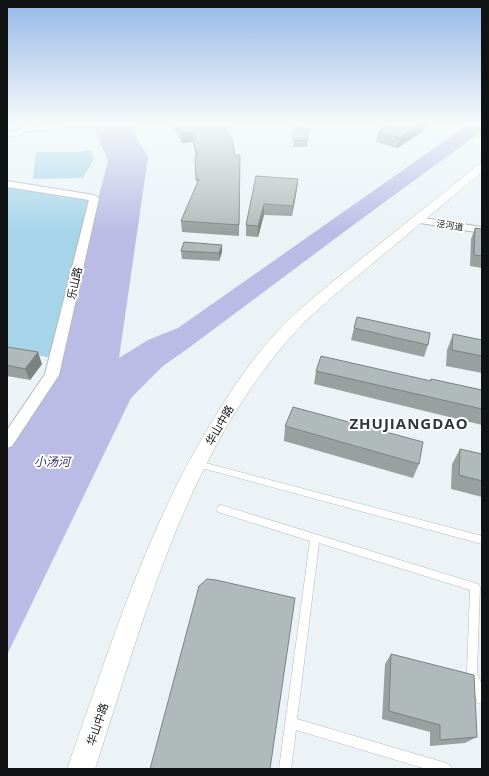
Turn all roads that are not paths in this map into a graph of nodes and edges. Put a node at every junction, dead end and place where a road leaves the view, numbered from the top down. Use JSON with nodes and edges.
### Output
{"nodes":[{"id":1,"x":482,"y":167,"type":"edge"},
{"id":2,"x":7,"y":184,"type":"edge"},
{"id":3,"x":417,"y":220,"type":"junction"},
{"id":4,"x":482,"y":230,"type":"edge"},
{"id":5,"x":7,"y":442,"type":"edge"},
{"id":6,"x":197,"y":463,"type":"junction"},
{"id":7,"x":221,"y":509,"type":"dead end"},
{"id":8,"x":315,"y":538,"type":"junction"},
{"id":9,"x":482,"y":540,"type":"edge"},
{"id":10,"x":482,"y":699,"type":"edge"},
{"id":11,"x":291,"y":723,"type":"junction"},
{"id":12,"x":82,"y":769,"type":"edge"},
{"id":13,"x":286,"y":769,"type":"edge"},
{"id":14,"x":446,"y":769,"type":"edge"}],
"edges":[{"from":1,"to":3,"type":"street","name":"华山中路"},
{"from":2,"to":5,"type":"street","name":"乐山路"},
{"from":3,"to":4,"type":"street","name":"泾河道"},
{"from":3,"to":6,"type":"street","name":"华山中路"},
{"from":6,"to":9,"type":"lane"},
{"from":6,"to":12,"type":"street","name":"华山中路"},
{"from":7,"to":8,"type":"lane"},
{"from":8,"to":10,"type":"lane"},
{"from":8,"to":11,"type":"lane"},
{"from":11,"to":13,"type":"lane"},
{"from":11,"to":14,"type":"lane"}]}
